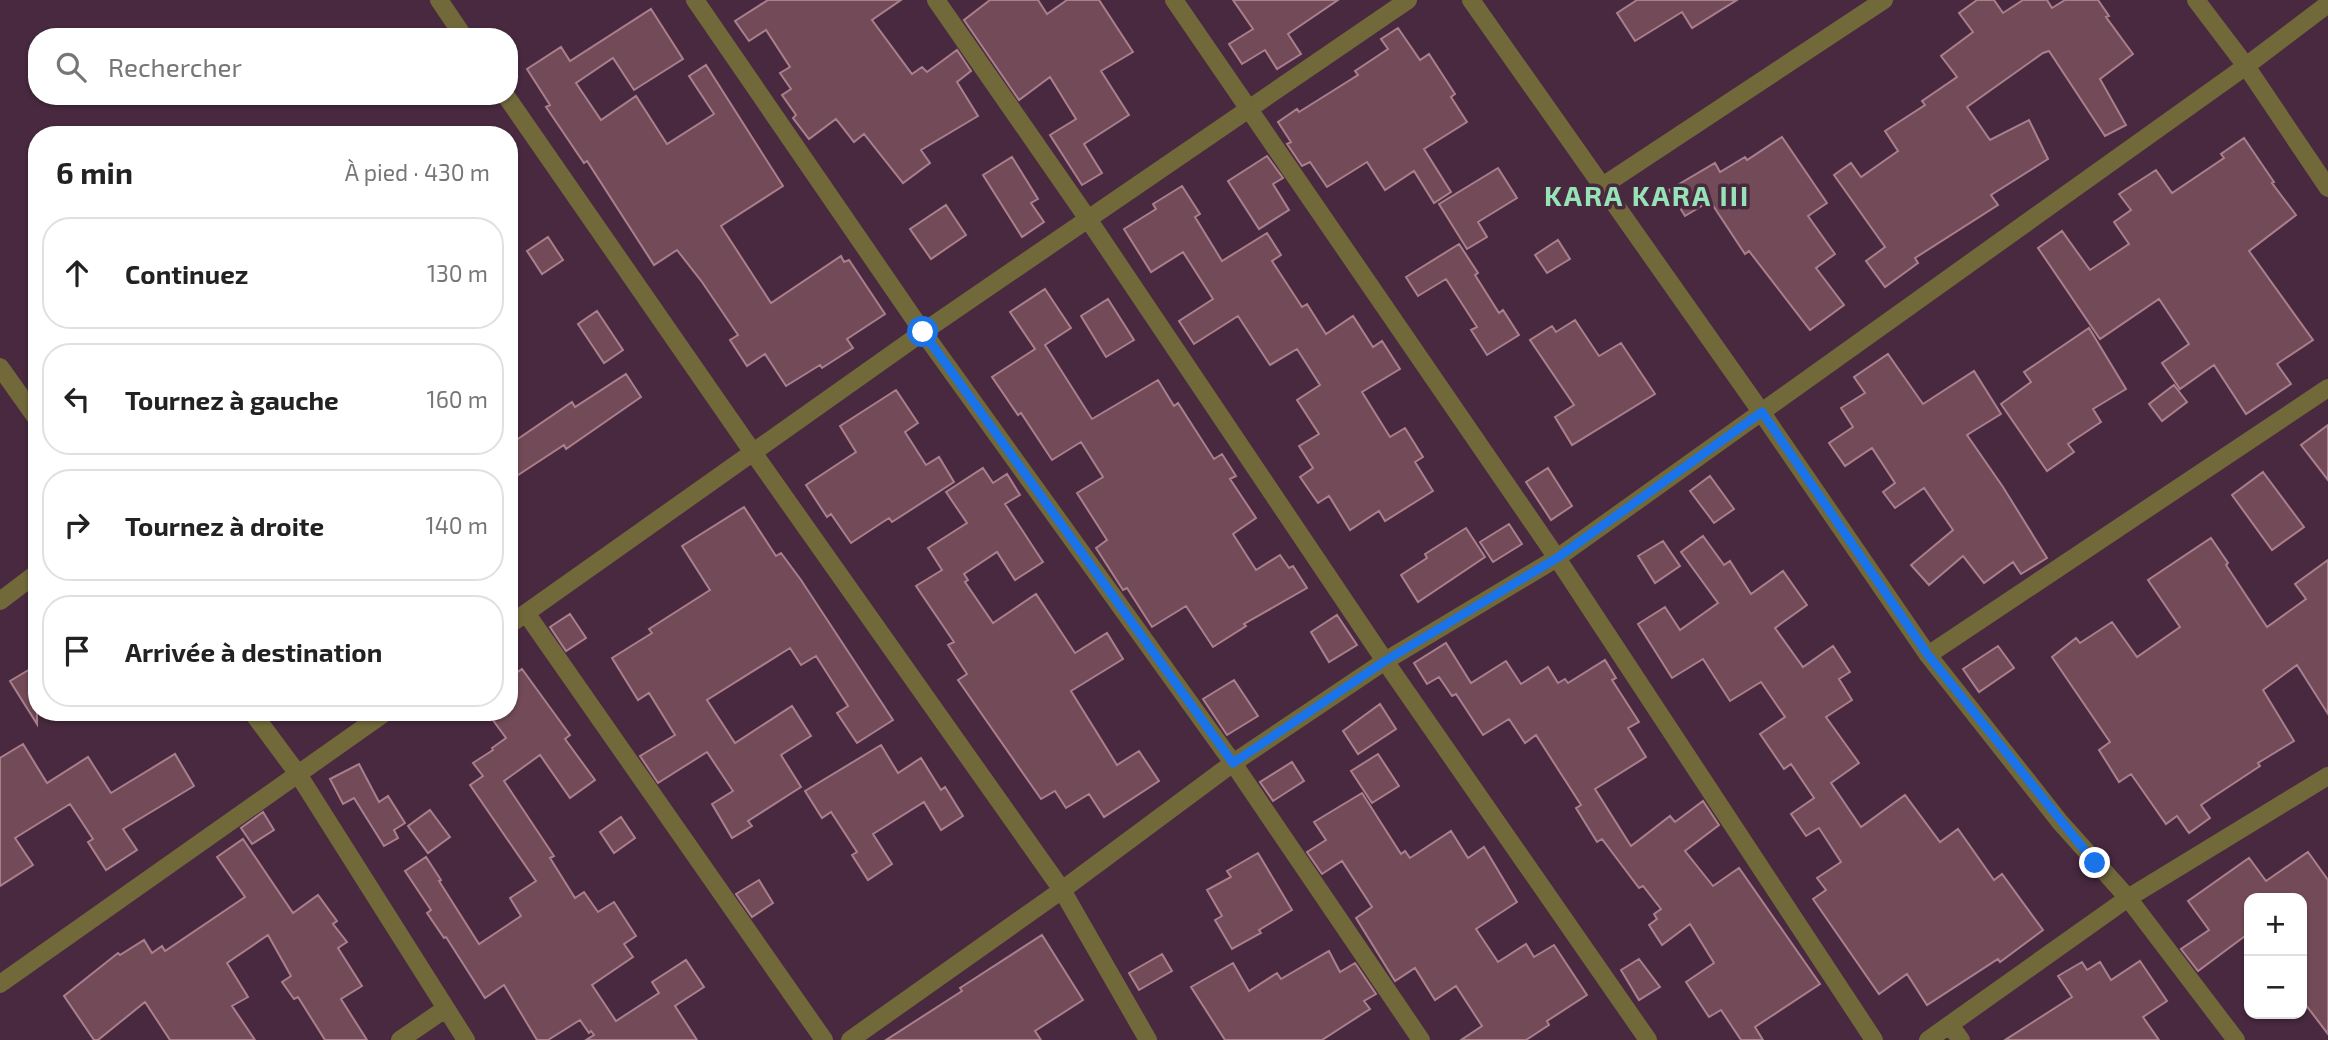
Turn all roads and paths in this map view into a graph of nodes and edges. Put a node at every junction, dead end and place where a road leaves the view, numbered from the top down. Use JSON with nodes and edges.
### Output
{"nodes":[{"id":1,"x":439,"y":0,"type":"edge"},
{"id":2,"x":695,"y":0,"type":"edge"},
{"id":3,"x":936,"y":0,"type":"edge"},
{"id":4,"x":1174,"y":0,"type":"edge"},
{"id":5,"x":1408,"y":0,"type":"edge"},
{"id":6,"x":1471,"y":0,"type":"edge"},
{"id":7,"x":1884,"y":0,"type":"edge"},
{"id":8,"x":2196,"y":0,"type":"edge"},
{"id":9,"x":2328,"y":4,"type":"edge"},
{"id":10,"x":458,"y":28,"type":"edge"},
{"id":11,"x":2246,"y":66,"type":"junction"},
{"id":12,"x":512,"y":105,"type":"edge"},
{"id":13,"x":1248,"y":111,"type":"junction"},
{"id":14,"x":1601,"y":187,"type":"junction"},
{"id":15,"x":2328,"y":188,"type":"edge"},
{"id":16,"x":1088,"y":219,"type":"junction"},
{"id":17,"x":923,"y":332,"type":"junction"},
{"id":18,"x":0,"y":368,"type":"edge"},
{"id":19,"x":2328,"y":388,"type":"edge"},
{"id":20,"x":28,"y":407,"type":"edge"},
{"id":21,"x":1762,"y":412,"type":"junction"},
{"id":22,"x":752,"y":452,"type":"junction"},
{"id":23,"x":1557,"y":558,"type":"junction"},
{"id":24,"x":28,"y":580,"type":"edge"},
{"id":25,"x":0,"y":601,"type":"edge"},
{"id":26,"x":526,"y":613,"type":"junction"},
{"id":27,"x":518,"y":619,"type":"edge"},
{"id":28,"x":1928,"y":655,"type":"junction"},
{"id":29,"x":1385,"y":661,"type":"junction"},
{"id":30,"x":259,"y":721,"type":"edge"},
{"id":31,"x":373,"y":721,"type":"edge"},
{"id":32,"x":1233,"y":763,"type":"junction"},
{"id":33,"x":298,"y":774,"type":"junction"},
{"id":34,"x":2328,"y":776,"type":"edge"},
{"id":35,"x":1062,"y":890,"type":"junction"},
{"id":36,"x":2128,"y":898,"type":"junction"},
{"id":37,"x":0,"y":984,"type":"edge"},
{"id":38,"x":445,"y":1009,"type":"junction"},
{"id":39,"x":1955,"y":1033,"type":"edge"},
{"id":40,"x":400,"y":1040,"type":"edge"},
{"id":41,"x":466,"y":1040,"type":"edge"},
{"id":42,"x":824,"y":1040,"type":"edge"},
{"id":43,"x":850,"y":1040,"type":"edge"},
{"id":44,"x":1148,"y":1040,"type":"edge"},
{"id":45,"x":1420,"y":1040,"type":"edge"},
{"id":46,"x":1648,"y":1040,"type":"edge"},
{"id":47,"x":1874,"y":1040,"type":"edge"},
{"id":48,"x":1928,"y":1040,"type":"edge"},
{"id":49,"x":2236,"y":1040,"type":"edge"}],
"edges":[{"from":1,"to":10,"type":"street"},
{"from":2,"to":17,"type":"street"},
{"from":3,"to":16,"type":"street"},
{"from":4,"to":13,"type":"street"},
{"from":5,"to":13,"type":"street"},
{"from":6,"to":14,"type":"street"},
{"from":7,"to":14,"type":"street"},
{"from":8,"to":11,"type":"street"},
{"from":9,"to":11,"type":"street"},
{"from":11,"to":15,"type":"street"},
{"from":11,"to":21,"type":"street"},
{"from":12,"to":22,"type":"street"},
{"from":13,"to":16,"type":"street"},
{"from":13,"to":23,"type":"street"},
{"from":14,"to":21,"type":"street"},
{"from":16,"to":17,"type":"street"},
{"from":16,"to":29,"type":"street"},
{"from":17,"to":22,"type":"street"},
{"from":17,"to":32,"type":"street"},
{"from":18,"to":20,"type":"street"},
{"from":19,"to":28,"type":"street"},
{"from":21,"to":23,"type":"street"},
{"from":21,"to":28,"type":"street"},
{"from":22,"to":26,"type":"street"},
{"from":22,"to":35,"type":"street"},
{"from":23,"to":29,"type":"street"},
{"from":23,"to":47,"type":"street"},
{"from":24,"to":25,"type":"street"},
{"from":26,"to":27,"type":"street"},
{"from":26,"to":42,"type":"street"},
{"from":28,"to":36,"type":"street"},
{"from":29,"to":32,"type":"street"},
{"from":29,"to":46,"type":"street"},
{"from":30,"to":33,"type":"street"},
{"from":31,"to":33,"type":"street"},
{"from":32,"to":35,"type":"street"},
{"from":32,"to":45,"type":"street"},
{"from":33,"to":37,"type":"street"},
{"from":33,"to":38,"type":"street"},
{"from":34,"to":36,"type":"street"},
{"from":35,"to":43,"type":"street"},
{"from":35,"to":44,"type":"street"},
{"from":36,"to":39,"type":"street"},
{"from":36,"to":49,"type":"street"},
{"from":38,"to":40,"type":"street"},
{"from":38,"to":41,"type":"street"},
{"from":39,"to":48,"type":"street"}]}
